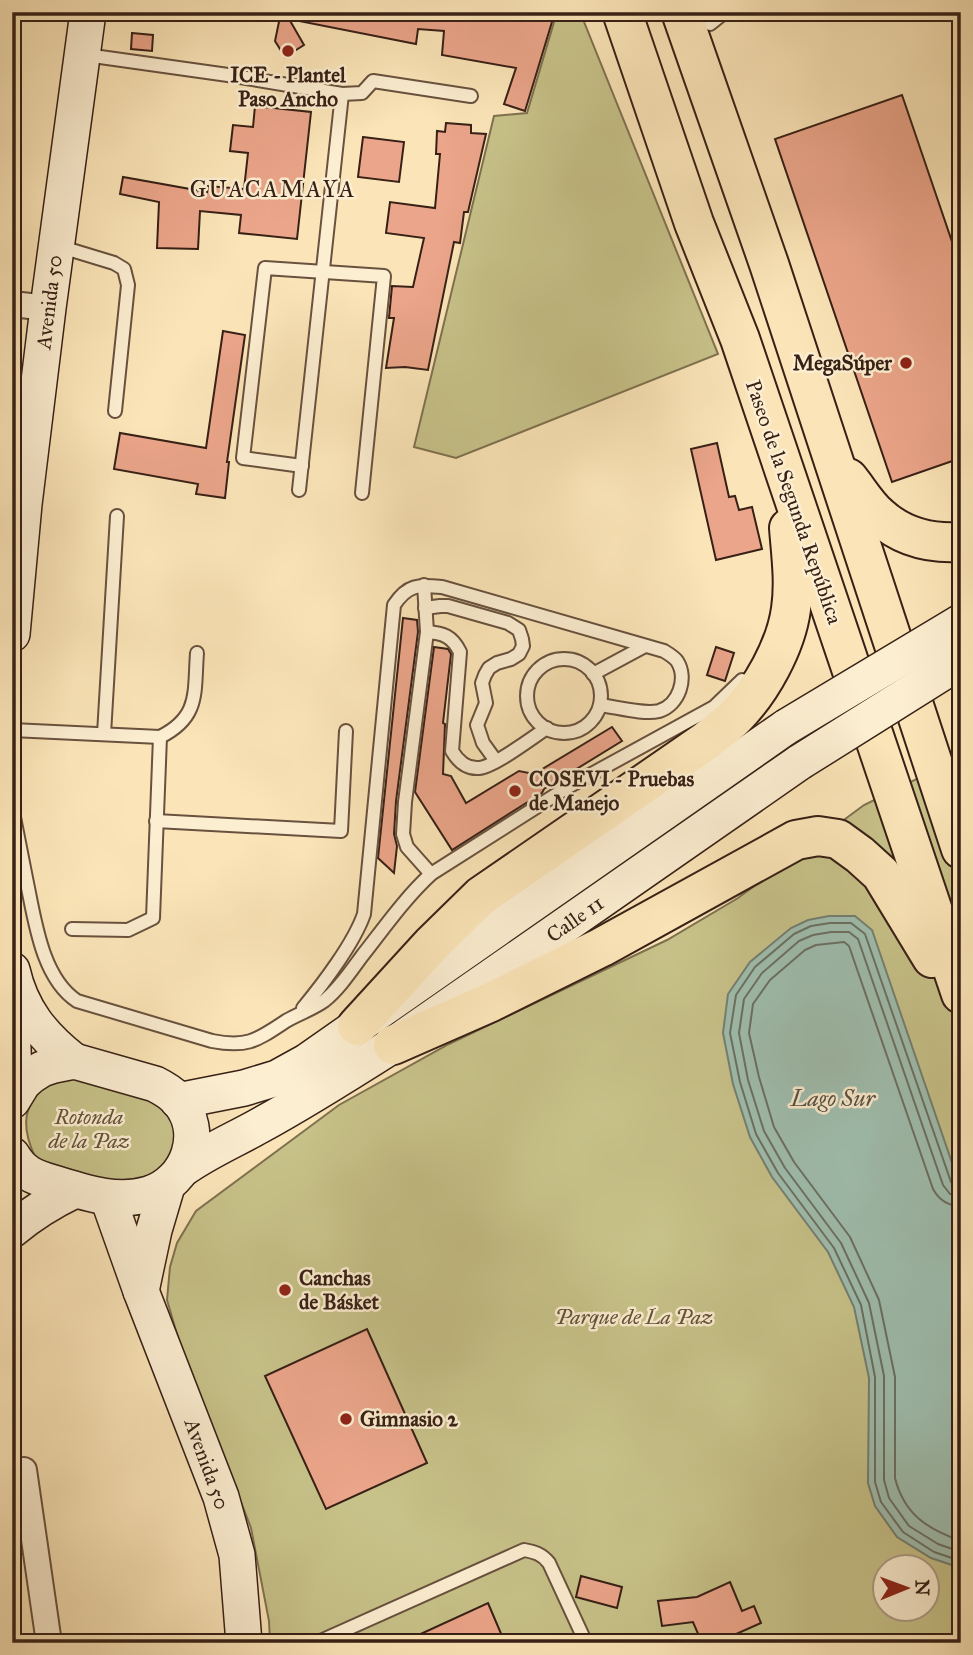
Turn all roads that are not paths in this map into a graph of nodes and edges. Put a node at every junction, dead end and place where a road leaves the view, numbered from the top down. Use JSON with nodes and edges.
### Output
{"nodes":[{"id":1,"x":88,"y":12,"type":"edge"},
{"id":2,"x":606,"y":12,"type":"edge"},
{"id":3,"x":622,"y":12,"type":"edge"},
{"id":4,"x":705,"y":15,"type":"edge"},
{"id":5,"x":82,"y":55,"type":"junction"},
{"id":6,"x":342,"y":94,"type":"junction"},
{"id":7,"x":471,"y":96,"type":"dead end"},
{"id":8,"x":694,"y":223,"type":"junction"},
{"id":9,"x":56,"y":246,"type":"junction"},
{"id":10,"x":323,"y":271,"type":"junction"},
{"id":11,"x":12,"y":304,"type":"edge"},
{"id":12,"x":48,"y":308,"type":"junction"},
{"id":13,"x":115,"y":411,"type":"dead end"},
{"id":14,"x":832,"y":457,"type":"junction"},
{"id":15,"x":302,"y":466,"type":"junction"},
{"id":16,"x":784,"y":474,"type":"junction"},
{"id":17,"x":299,"y":490,"type":"dead end"},
{"id":18,"x":362,"y":492,"type":"dead end"},
{"id":19,"x":117,"y":516,"type":"dead end"},
{"id":20,"x":961,"y":542,"type":"edge"},
{"id":21,"x":424,"y":585,"type":"junction"},
{"id":22,"x":425,"y":608,"type":"junction"},
{"id":23,"x":961,"y":622,"type":"edge"},
{"id":24,"x":426,"y":632,"type":"junction"},
{"id":25,"x":12,"y":635,"type":"edge"},
{"id":26,"x":645,"y":646,"type":"junction"},
{"id":27,"x":197,"y":653,"type":"dead end"},
{"id":28,"x":961,"y":661,"type":"edge"},
{"id":29,"x":759,"y":667,"type":"junction"},
{"id":30,"x":593,"y":674,"type":"junction"},
{"id":31,"x":600,"y":705,"type":"junction"},
{"id":32,"x":547,"y":728,"type":"junction"},
{"id":33,"x":12,"y":730,"type":"edge"},
{"id":34,"x":346,"y":731,"type":"dead end"},
{"id":35,"x":104,"y":734,"type":"junction"},
{"id":36,"x":160,"y":737,"type":"junction"},
{"id":37,"x":496,"y":761,"type":"junction"},
{"id":38,"x":12,"y":807,"type":"edge"},
{"id":39,"x":156,"y":821,"type":"junction"},
{"id":40,"x":961,"y":849,"type":"edge"},
{"id":41,"x":431,"y":874,"type":"junction"},
{"id":42,"x":364,"y":907,"type":"junction"},
{"id":43,"x":386,"y":925,"type":"junction"},
{"id":44,"x":72,"y":929,"type":"dead end"},
{"id":45,"x":12,"y":970,"type":"edge"},
{"id":46,"x":961,"y":994,"type":"edge"},
{"id":47,"x":961,"y":1007,"type":"edge"},
{"id":48,"x":298,"y":1014,"type":"junction"},
{"id":49,"x":357,"y":1026,"type":"junction"},
{"id":50,"x":12,"y":1027,"type":"edge"},
{"id":51,"x":393,"y":1045,"type":"junction"},
{"id":52,"x":74,"y":1061,"type":"junction"},
{"id":53,"x":14,"y":1097,"type":"edge"},
{"id":54,"x":178,"y":1101,"type":"junction"},
{"id":55,"x":14,"y":1164,"type":"edge"},
{"id":56,"x":175,"y":1177,"type":"junction"},
{"id":57,"x":92,"y":1194,"type":"junction"},
{"id":58,"x":12,"y":1230,"type":"edge"},
{"id":59,"x":141,"y":1292,"type":"junction"},
{"id":60,"x":24,"y":1471,"type":"dead end"},
{"id":61,"x":49,"y":1643,"type":"edge"},
{"id":62,"x":244,"y":1643,"type":"edge"},
{"id":63,"x":316,"y":1643,"type":"edge"},
{"id":64,"x":586,"y":1643,"type":"edge"}],
"edges":[{"from":1,"to":5,"type":"main road","name":"Avenida 50"},
{"from":2,"to":8,"type":"highway"},
{"from":3,"to":8,"type":"highway","name":"Paseo de la Segunda República"},
{"from":4,"to":14,"type":"highway"},
{"from":5,"to":6,"type":"lane"},
{"from":5,"to":9,"type":"main road","name":"Avenida 50"},
{"from":6,"to":7,"type":"lane"},
{"from":6,"to":10,"type":"lane"},
{"from":8,"to":16,"type":"highway","name":"Paseo de la Segunda República"},
{"from":9,"to":12,"type":"main road","name":"Avenida 50"},
{"from":9,"to":13,"type":"lane"},
{"from":10,"to":15,"type":"lane"},
{"from":10,"to":15,"type":"lane"},
{"from":10,"to":18,"type":"lane"},
{"from":11,"to":12,"type":"street"},
{"from":12,"to":25,"type":"main road","name":"Avenida 50"},
{"from":14,"to":20,"type":"highway"},
{"from":14,"to":40,"type":"highway"},
{"from":15,"to":17,"type":"lane"},
{"from":16,"to":29,"type":"highway"},
{"from":16,"to":46,"type":"highway","name":"Paseo de la Segunda República"},
{"from":19,"to":35,"type":"lane"},
{"from":21,"to":22,"type":"lane"},
{"from":21,"to":26,"type":"lane"},
{"from":21,"to":42,"type":"lane"},
{"from":22,"to":24,"type":"lane"},
{"from":22,"to":37,"type":"lane"},
{"from":23,"to":49,"type":"main road","name":"Calle 11","bridge":true},
{"from":24,"to":37,"type":"lane"},
{"from":24,"to":41,"type":"lane"},
{"from":26,"to":30,"type":"lane"},
{"from":26,"to":31,"type":"lane"},
{"from":27,"to":36,"type":"lane"},
{"from":28,"to":51,"type":"main road","name":"Calle 11","bridge":true},
{"from":29,"to":41,"type":"lane"},
{"from":29,"to":49,"type":"highway"},
{"from":30,"to":31,"type":"lane"},
{"from":30,"to":32,"type":"lane"},
{"from":31,"to":32,"type":"lane"},
{"from":32,"to":37,"type":"lane"},
{"from":33,"to":35,"type":"lane"},
{"from":34,"to":39,"type":"lane"},
{"from":35,"to":36,"type":"lane"},
{"from":36,"to":39,"type":"lane"},
{"from":38,"to":48,"type":"lane"},
{"from":39,"to":44,"type":"lane"},
{"from":41,"to":43,"type":"lane"},
{"from":42,"to":43,"type":"lane"},
{"from":42,"to":48,"type":"lane"},
{"from":43,"to":48,"type":"lane"},
{"from":45,"to":52,"type":"main road"},
{"from":47,"to":51,"type":"highway"},
{"from":49,"to":54,"type":"main road","name":"Calle 11"},
{"from":50,"to":53,"type":"main road"},
{"from":51,"to":56,"type":"main road","name":"Calle 11"},
{"from":52,"to":53,"type":"main road"},
{"from":52,"to":54,"type":"main road"},
{"from":54,"to":56,"type":"main road"},
{"from":55,"to":57,"type":"main road"},
{"from":56,"to":57,"type":"main road"},
{"from":56,"to":59,"type":"main road"},
{"from":57,"to":58,"type":"main road"},
{"from":57,"to":59,"type":"main road","name":"Avenida 50"},
{"from":59,"to":62,"type":"main road","name":"Avenida 50"},
{"from":60,"to":61,"type":"street"},
{"from":63,"to":64,"type":"lane"}]}
